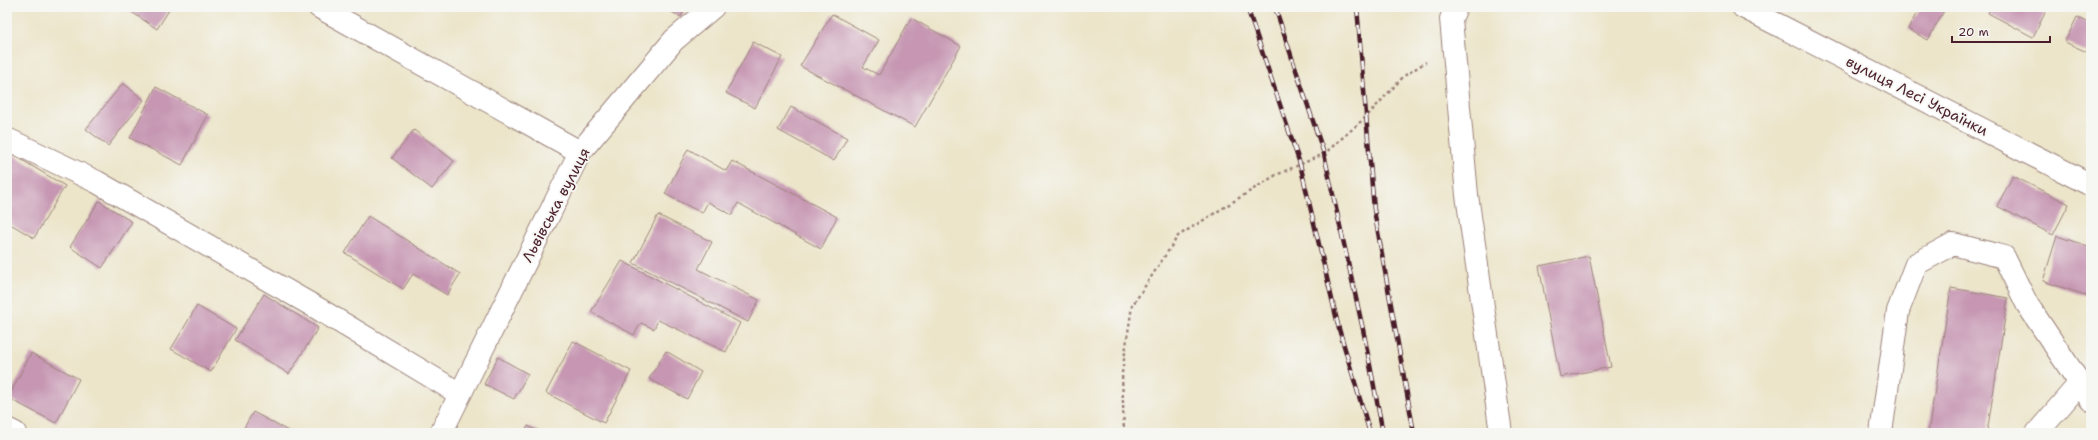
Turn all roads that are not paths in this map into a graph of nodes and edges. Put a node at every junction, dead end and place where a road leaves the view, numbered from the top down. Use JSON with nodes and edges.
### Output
{"nodes":[{"id":1,"x":319,"y":7,"type":"edge"},
{"id":2,"x":713,"y":7,"type":"edge"},
{"id":3,"x":1456,"y":7,"type":"edge"},
{"id":4,"x":1743,"y":7,"type":"edge"},
{"id":5,"x":7,"y":140,"type":"edge"},
{"id":6,"x":580,"y":152,"type":"junction"},
{"id":7,"x":2091,"y":185,"type":"edge"},
{"id":8,"x":2085,"y":391,"type":"edge"},
{"id":9,"x":460,"y":394,"type":"junction"},
{"id":10,"x":7,"y":429,"type":"edge"},
{"id":11,"x":15,"y":433,"type":"edge"},
{"id":12,"x":440,"y":433,"type":"edge"},
{"id":13,"x":1501,"y":433,"type":"edge"},
{"id":14,"x":1881,"y":433,"type":"edge"},
{"id":15,"x":2037,"y":433,"type":"edge"}],
"edges":[{"from":1,"to":6,"type":"street"},
{"from":2,"to":6,"type":"street","name":"Львівська вулиця"},
{"from":3,"to":13,"type":"street"},
{"from":4,"to":7,"type":"street","name":"вулиця Лесі Українки"},
{"from":5,"to":9,"type":"street"},
{"from":6,"to":9,"type":"street","name":"Львівська вулиця"},
{"from":8,"to":14,"type":"street"},
{"from":8,"to":15,"type":"street"},
{"from":9,"to":12,"type":"street","name":"Львівська вулиця"},
{"from":10,"to":11,"type":"street"}]}
